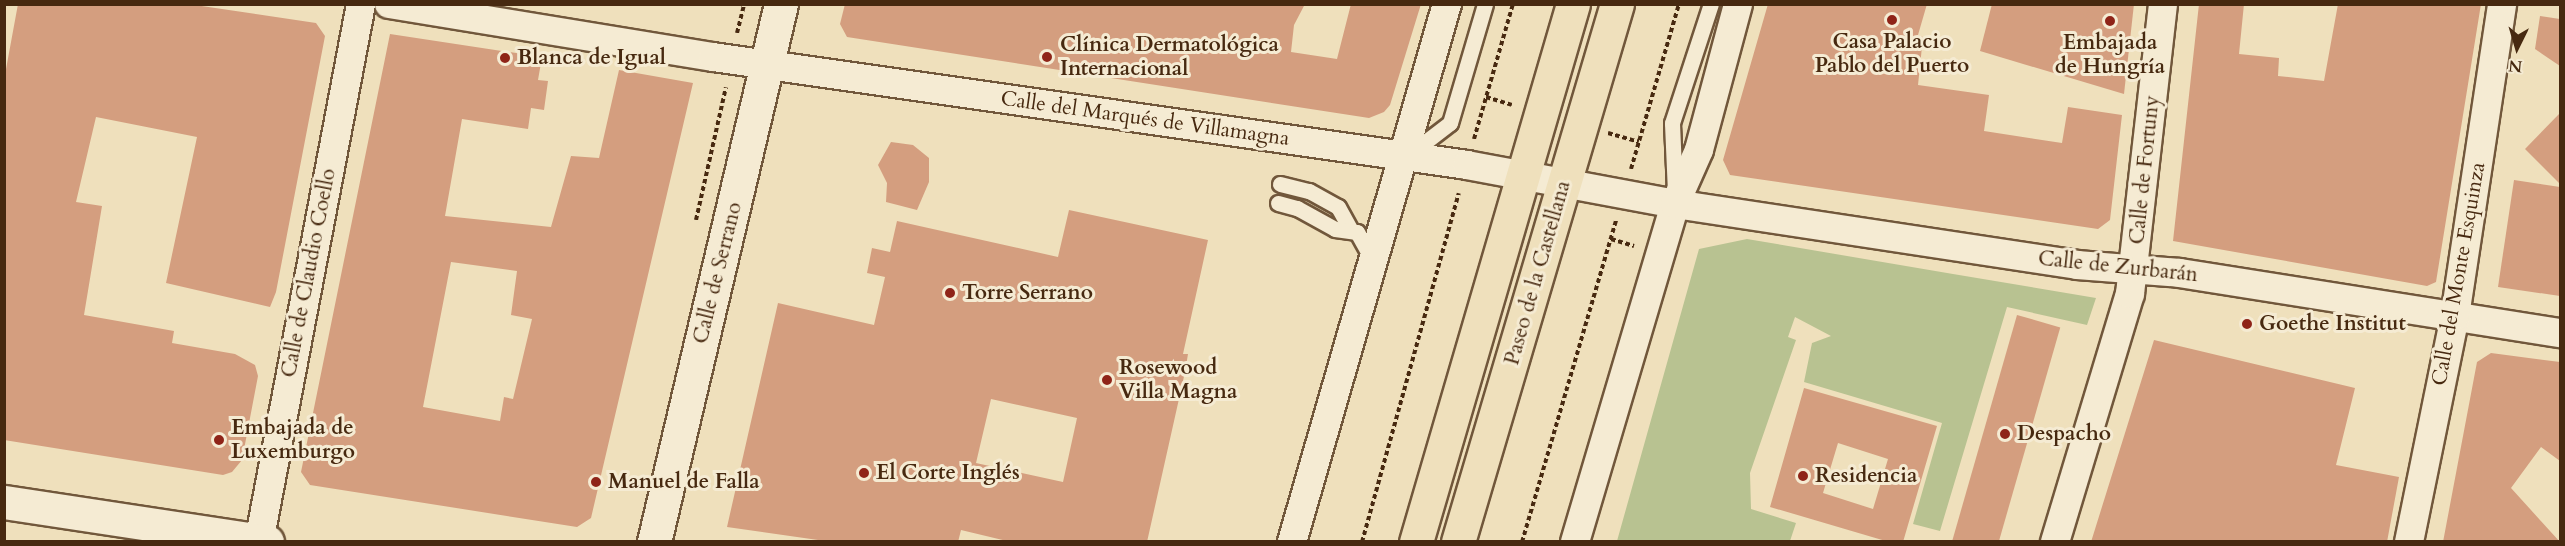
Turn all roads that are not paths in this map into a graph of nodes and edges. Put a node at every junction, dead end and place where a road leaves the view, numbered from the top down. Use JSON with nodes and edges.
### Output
{"nodes":[{"id":1,"x":361,"y":4,"type":"edge"},
{"id":2,"x":389,"y":4,"type":"edge"},
{"id":3,"x":781,"y":4,"type":"edge"},
{"id":4,"x":1447,"y":4,"type":"edge"},
{"id":5,"x":1485,"y":4,"type":"edge"},
{"id":6,"x":1573,"y":4,"type":"edge"},
{"id":7,"x":1617,"y":4,"type":"edge"},
{"id":8,"x":1711,"y":4,"type":"edge"},
{"id":9,"x":1738,"y":4,"type":"edge"},
{"id":10,"x":2163,"y":4,"type":"edge"},
{"id":11,"x":2502,"y":4,"type":"edge"},
{"id":12,"x":767,"y":65,"type":"junction"},
{"id":13,"x":1404,"y":158,"type":"junction"},
{"id":14,"x":1523,"y":176,"type":"junction"},
{"id":15,"x":1564,"y":183,"type":"junction"},
{"id":16,"x":1280,"y":184,"type":"dead end"},
{"id":17,"x":1623,"y":195,"type":"joint"},
{"id":18,"x":1278,"y":203,"type":"dead end"},
{"id":19,"x":1675,"y":204,"type":"junction"},
{"id":20,"x":1350,"y":229,"type":"junction"},
{"id":21,"x":1374,"y":262,"type":"junction"},
{"id":22,"x":2134,"y":269,"type":"junction"},
{"id":23,"x":2455,"y":316,"type":"junction"},
{"id":24,"x":2560,"y":333,"type":"edge"},
{"id":25,"x":4,"y":502,"type":"edge"},
{"id":26,"x":261,"y":541,"type":"edge"},
{"id":27,"x":654,"y":542,"type":"edge"},
{"id":28,"x":1292,"y":542,"type":"edge"},
{"id":29,"x":1416,"y":542,"type":"edge"},
{"id":30,"x":1458,"y":542,"type":"edge"},
{"id":31,"x":1575,"y":542,"type":"edge"},
{"id":32,"x":2055,"y":542,"type":"edge"},
{"id":33,"x":2409,"y":542,"type":"edge"}],
"edges":[{"from":1,"to":26,"type":"street","name":"Calle de Claudio Coello"},
{"from":2,"to":12,"type":"street","name":"Calle del Marqués de Villamagna"},
{"from":3,"to":12,"type":"main road","name":"Calle de Serrano"},
{"from":4,"to":13,"type":"street"},
{"from":5,"to":13,"type":"lane"},
{"from":6,"to":14,"type":"highway","name":"Paseo de la Castellana"},
{"from":7,"to":15,"type":"highway","name":"Paseo de la Castellana"},
{"from":8,"to":19,"type":"lane"},
{"from":9,"to":19,"type":"street"},
{"from":10,"to":22,"type":"street","name":"Calle de Fortuny"},
{"from":11,"to":23,"type":"street","name":"Calle del Monte Esquinza"},
{"from":12,"to":13,"type":"street","name":"Calle del Marqués de Villamagna"},
{"from":12,"to":27,"type":"main road","name":"Calle de Serrano"},
{"from":13,"to":14,"type":"street","name":"Calle del Marqués de Villamagna"},
{"from":13,"to":21,"type":"street"},
{"from":14,"to":15,"type":"street","name":"Calle del Marqués de Villamagna"},
{"from":14,"to":29,"type":"highway","name":"Paseo de la Castellana"},
{"from":15,"to":17,"type":"street","name":"Calle del Marqués de Villamagna"},
{"from":15,"to":30,"type":"highway","name":"Paseo de la Castellana"},
{"from":16,"to":20,"type":"lane"},
{"from":17,"to":19,"type":"street","name":"Calle de Zurbarán"},
{"from":18,"to":20,"type":"lane"},
{"from":19,"to":22,"type":"street","name":"Calle de Zurbarán"},
{"from":19,"to":31,"type":"street"},
{"from":20,"to":21,"type":"lane"},
{"from":21,"to":28,"type":"street"},
{"from":22,"to":23,"type":"street","name":"Calle de Zurbarán"},
{"from":22,"to":32,"type":"street","name":"Calle de Fortuny"},
{"from":23,"to":24,"type":"street","name":"Calle de Zurbarán"},
{"from":23,"to":33,"type":"street","name":"Calle del Monte Esquinza"},
{"from":25,"to":26,"type":"main road"}]}
